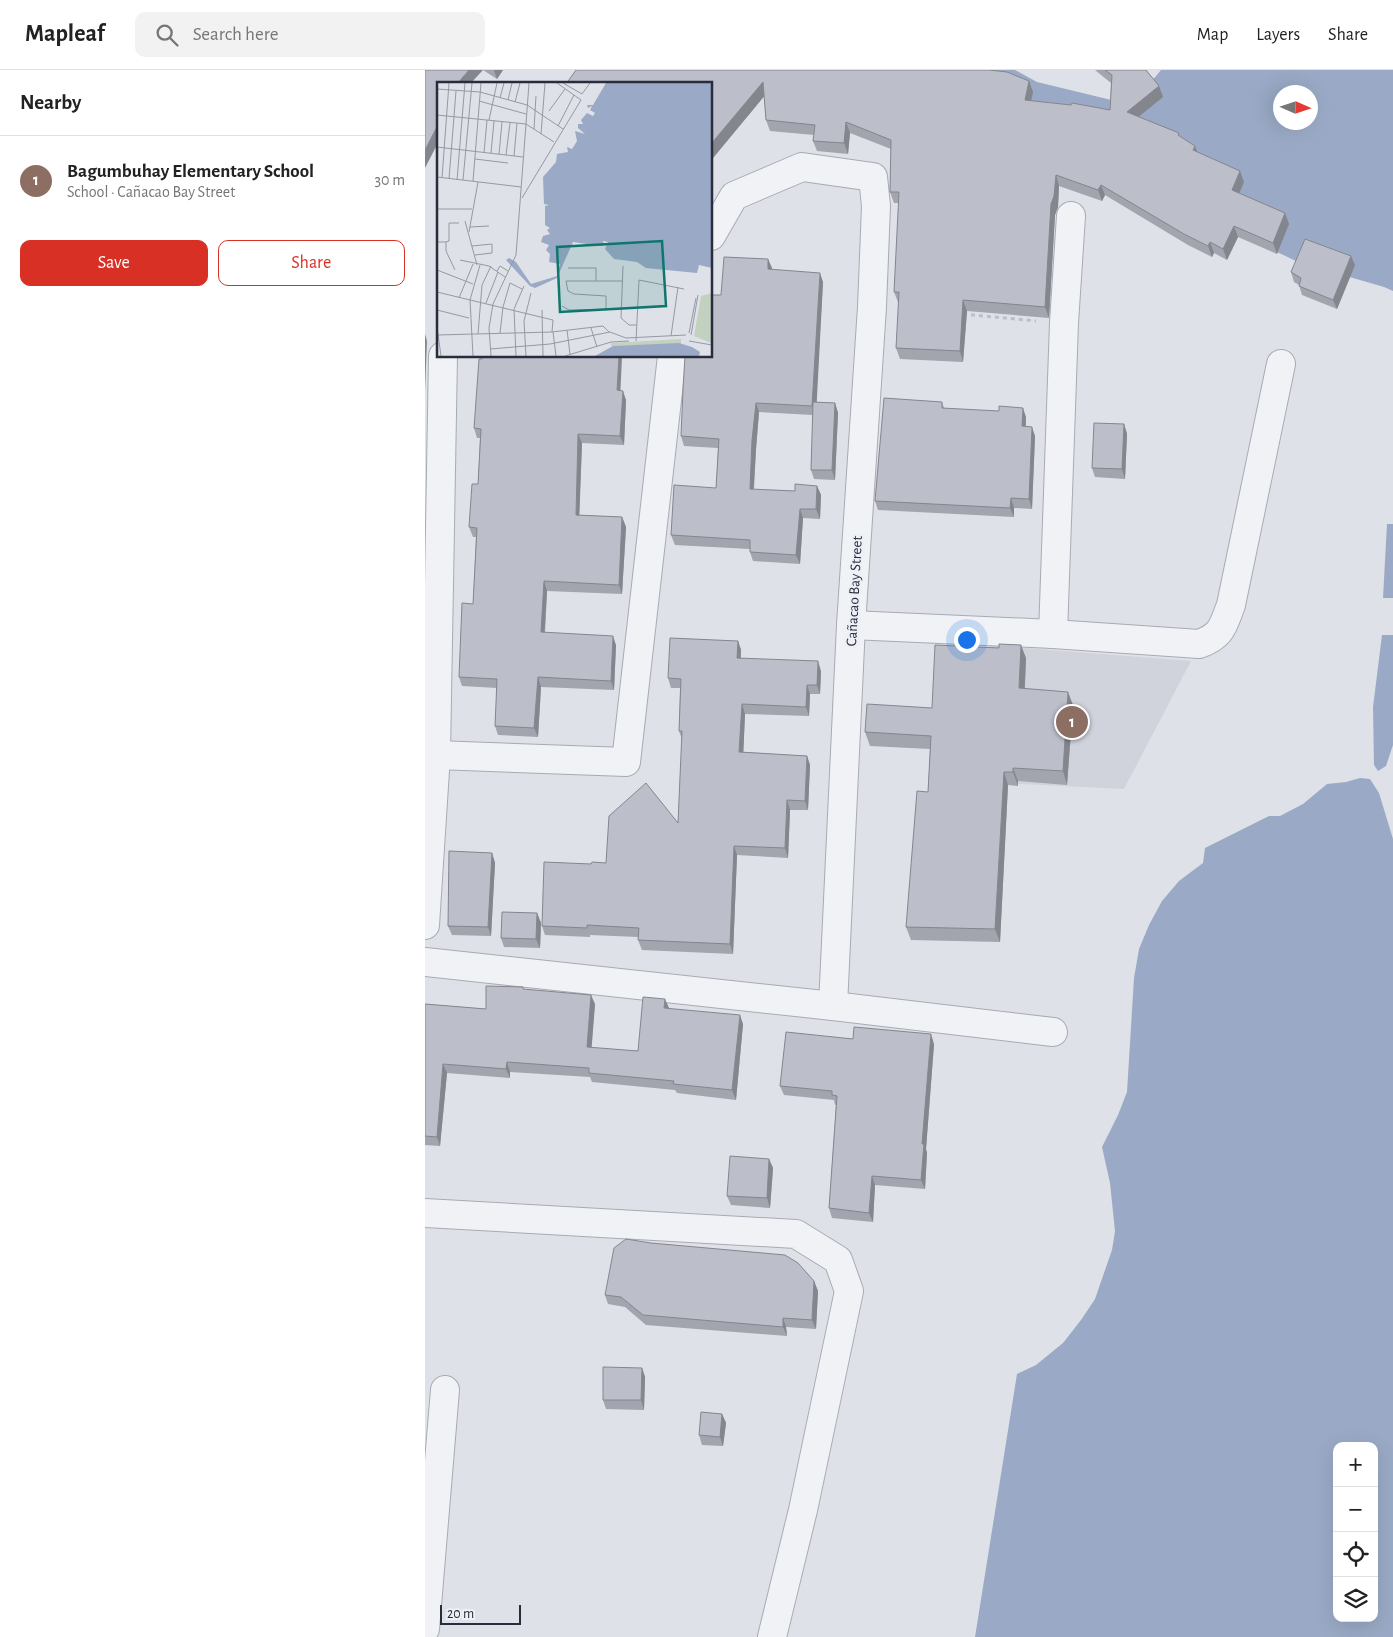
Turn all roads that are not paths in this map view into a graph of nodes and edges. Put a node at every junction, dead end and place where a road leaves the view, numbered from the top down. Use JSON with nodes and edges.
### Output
{"nodes":[{"id":1,"x":1071,"y":216,"type":"dead end"},
{"id":2,"x":713,"y":233,"type":"edge"},
{"id":3,"x":443,"y":358,"type":"edge"},
{"id":4,"x":672,"y":358,"type":"edge"},
{"id":5,"x":1281,"y":364,"type":"dead end"},
{"id":6,"x":851,"y":625,"type":"junction"},
{"id":7,"x":1053,"y":634,"type":"junction"},
{"id":8,"x":437,"y":755,"type":"junction"},
{"id":9,"x":425,"y":925,"type":"edge"},
{"id":10,"x":425,"y":962,"type":"edge"},
{"id":11,"x":833,"y":1006,"type":"junction"},
{"id":12,"x":1053,"y":1032,"type":"dead end"},
{"id":13,"x":425,"y":1213,"type":"edge"},
{"id":14,"x":445,"y":1390,"type":"dead end"},
{"id":15,"x":425,"y":1629,"type":"edge"},
{"id":16,"x":772,"y":1637,"type":"edge"}],
"edges":[{"from":1,"to":7,"type":"street"},
{"from":2,"to":6,"type":"street","name":"Cañacao Bay Street"},
{"from":3,"to":8,"type":"street"},
{"from":4,"to":8,"type":"street"},
{"from":5,"to":7,"type":"street"},
{"from":6,"to":7,"type":"street"},
{"from":6,"to":11,"type":"street","name":"Cañacao Bay Street"},
{"from":8,"to":9,"type":"street"},
{"from":10,"to":11,"type":"street"},
{"from":11,"to":12,"type":"street"},
{"from":13,"to":16,"type":"street"},
{"from":14,"to":15,"type":"street"}]}
